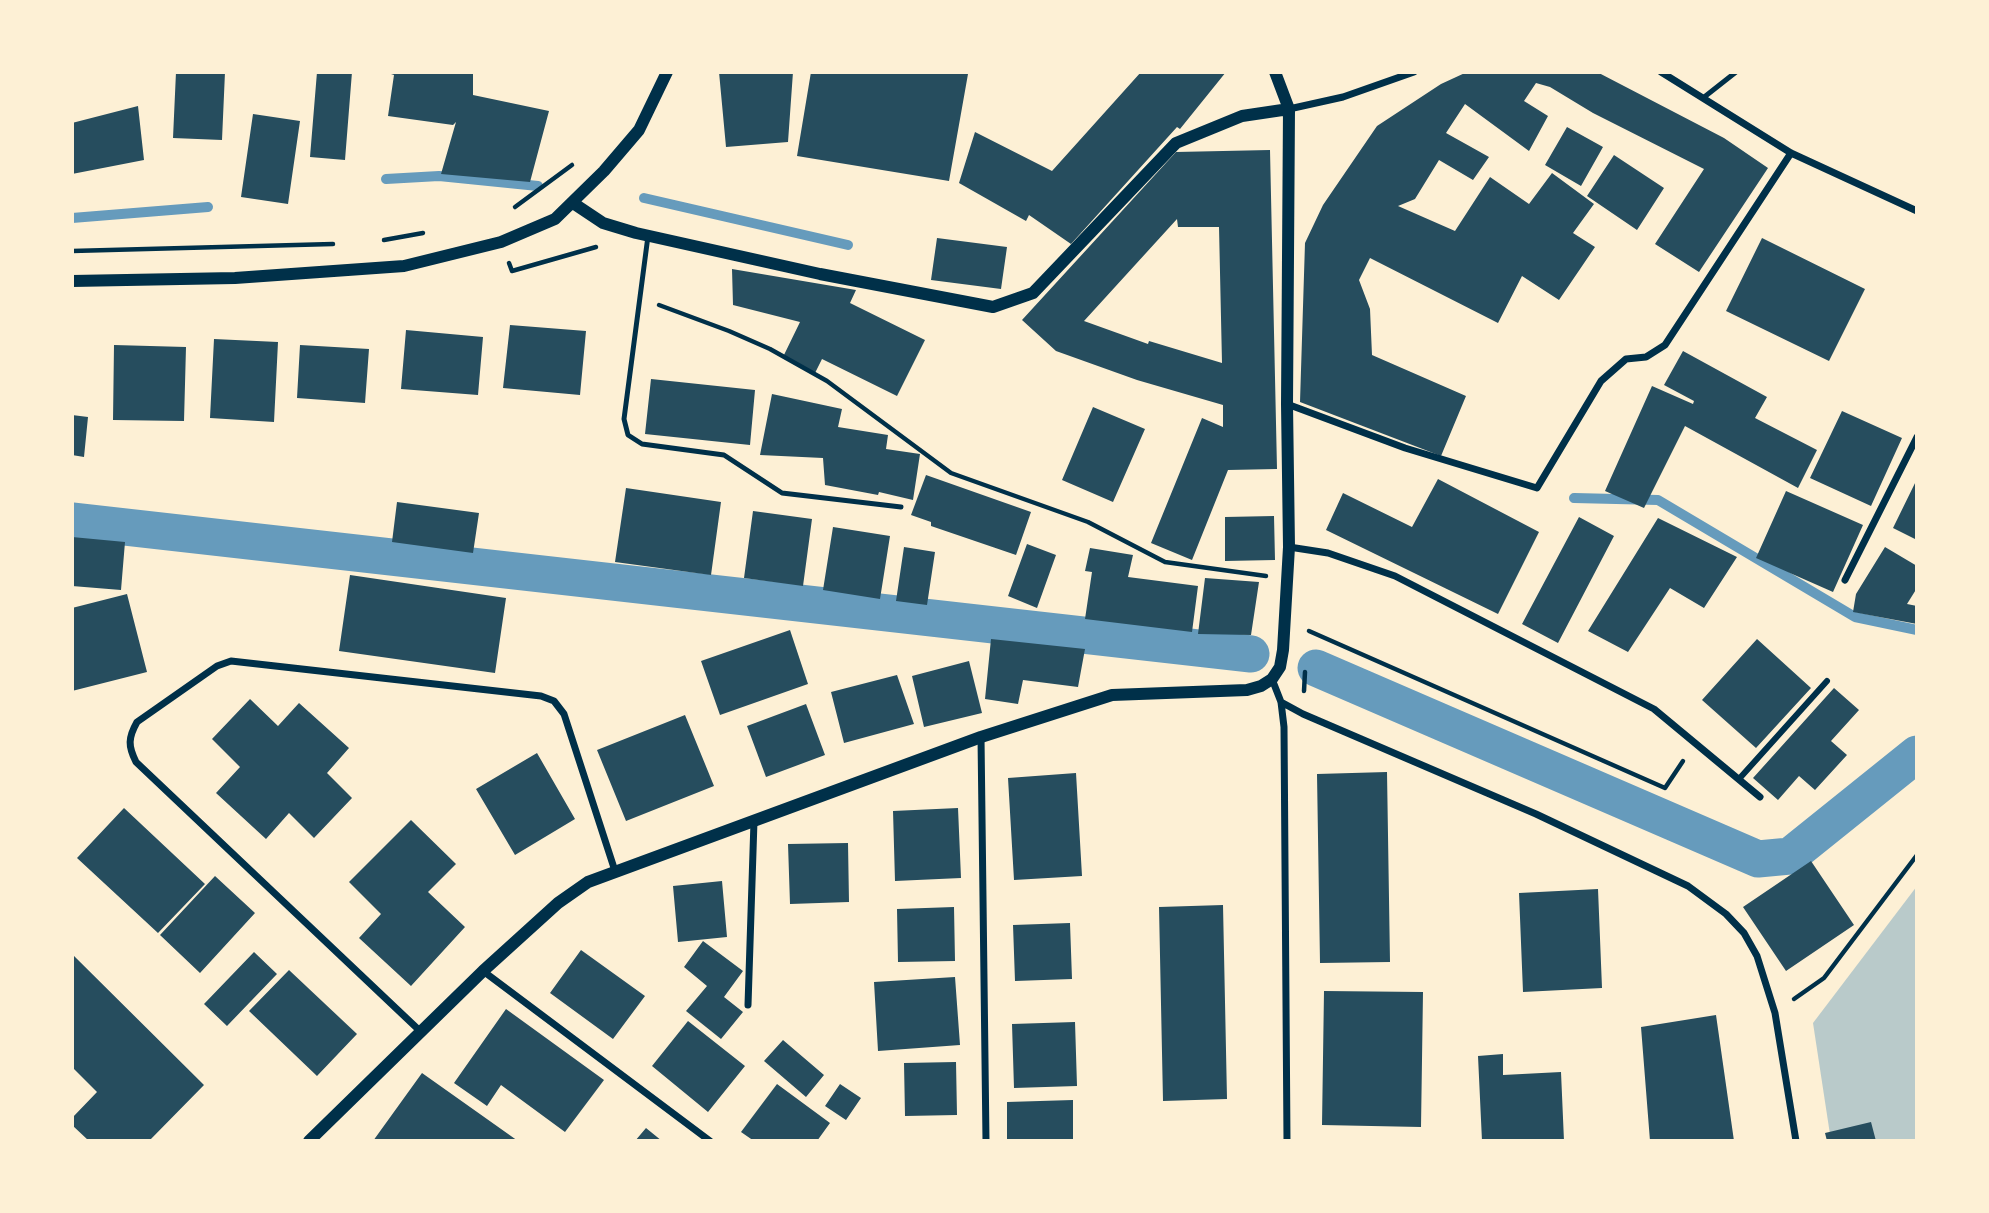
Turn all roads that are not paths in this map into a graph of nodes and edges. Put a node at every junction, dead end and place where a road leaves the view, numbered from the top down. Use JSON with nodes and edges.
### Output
{"nodes":[{"id":1,"x":667,"y":72,"type":"edge"},
{"id":2,"x":1275,"y":72,"type":"edge"},
{"id":3,"x":1414,"y":72,"type":"edge"},
{"id":4,"x":1735,"y":72,"type":"edge"},
{"id":5,"x":1666,"y":73,"type":"edge"},
{"id":6,"x":1703,"y":98,"type":"junction"},
{"id":7,"x":1289,"y":109,"type":"junction"},
{"id":8,"x":1791,"y":153,"type":"junction"},
{"id":9,"x":573,"y":202,"type":"junction"},
{"id":10,"x":1917,"y":211,"type":"edge"},
{"id":11,"x":648,"y":236,"type":"junction"},
{"id":12,"x":72,"y":281,"type":"edge"},
{"id":13,"x":1287,"y":404,"type":"junction"},
{"id":14,"x":1917,"y":437,"type":"edge"},
{"id":15,"x":901,"y":507,"type":"dead end"},
{"id":16,"x":1290,"y":547,"type":"junction"},
{"id":17,"x":1845,"y":580,"type":"dead end"},
{"id":18,"x":1272,"y":679,"type":"junction"},
{"id":19,"x":1827,"y":681,"type":"dead end"},
{"id":20,"x":1281,"y":702,"type":"junction"},
{"id":21,"x":981,"y":737,"type":"junction"},
{"id":22,"x":1739,"y":779,"type":"junction"},
{"id":23,"x":1760,"y":797,"type":"dead end"},
{"id":24,"x":754,"y":821,"type":"junction"},
{"id":25,"x":615,"y":871,"type":"junction"},
{"id":26,"x":483,"y":971,"type":"junction"},
{"id":27,"x":748,"y":1005,"type":"dead end"},
{"id":28,"x":420,"y":1031,"type":"junction"},
{"id":29,"x":309,"y":1141,"type":"edge"},
{"id":30,"x":710,"y":1141,"type":"edge"},
{"id":31,"x":986,"y":1141,"type":"edge"},
{"id":32,"x":1287,"y":1141,"type":"edge"},
{"id":33,"x":1796,"y":1141,"type":"edge"}],
"edges":[{"from":1,"to":9,"type":"street"},
{"from":2,"to":7,"type":"street"},
{"from":3,"to":7,"type":"street"},
{"from":4,"to":6,"type":"lane"},
{"from":5,"to":6,"type":"street"},
{"from":6,"to":8,"type":"street"},
{"from":7,"to":11,"type":"street"},
{"from":7,"to":13,"type":"street"},
{"from":8,"to":10,"type":"street"},
{"from":8,"to":13,"type":"street"},
{"from":9,"to":11,"type":"street"},
{"from":9,"to":12,"type":"street"},
{"from":11,"to":15,"type":"lane"},
{"from":13,"to":16,"type":"street"},
{"from":14,"to":17,"type":"street"},
{"from":16,"to":18,"type":"street"},
{"from":16,"to":22,"type":"street"},
{"from":18,"to":20,"type":"street"},
{"from":18,"to":21,"type":"street"},
{"from":19,"to":22,"type":"street"},
{"from":20,"to":32,"type":"street"},
{"from":20,"to":33,"type":"street"},
{"from":21,"to":24,"type":"street"},
{"from":21,"to":31,"type":"street"},
{"from":22,"to":23,"type":"street"},
{"from":24,"to":25,"type":"street"},
{"from":24,"to":27,"type":"street"},
{"from":25,"to":26,"type":"street"},
{"from":25,"to":28,"type":"street"},
{"from":26,"to":28,"type":"street"},
{"from":26,"to":30,"type":"street"},
{"from":28,"to":29,"type":"street"}]}
